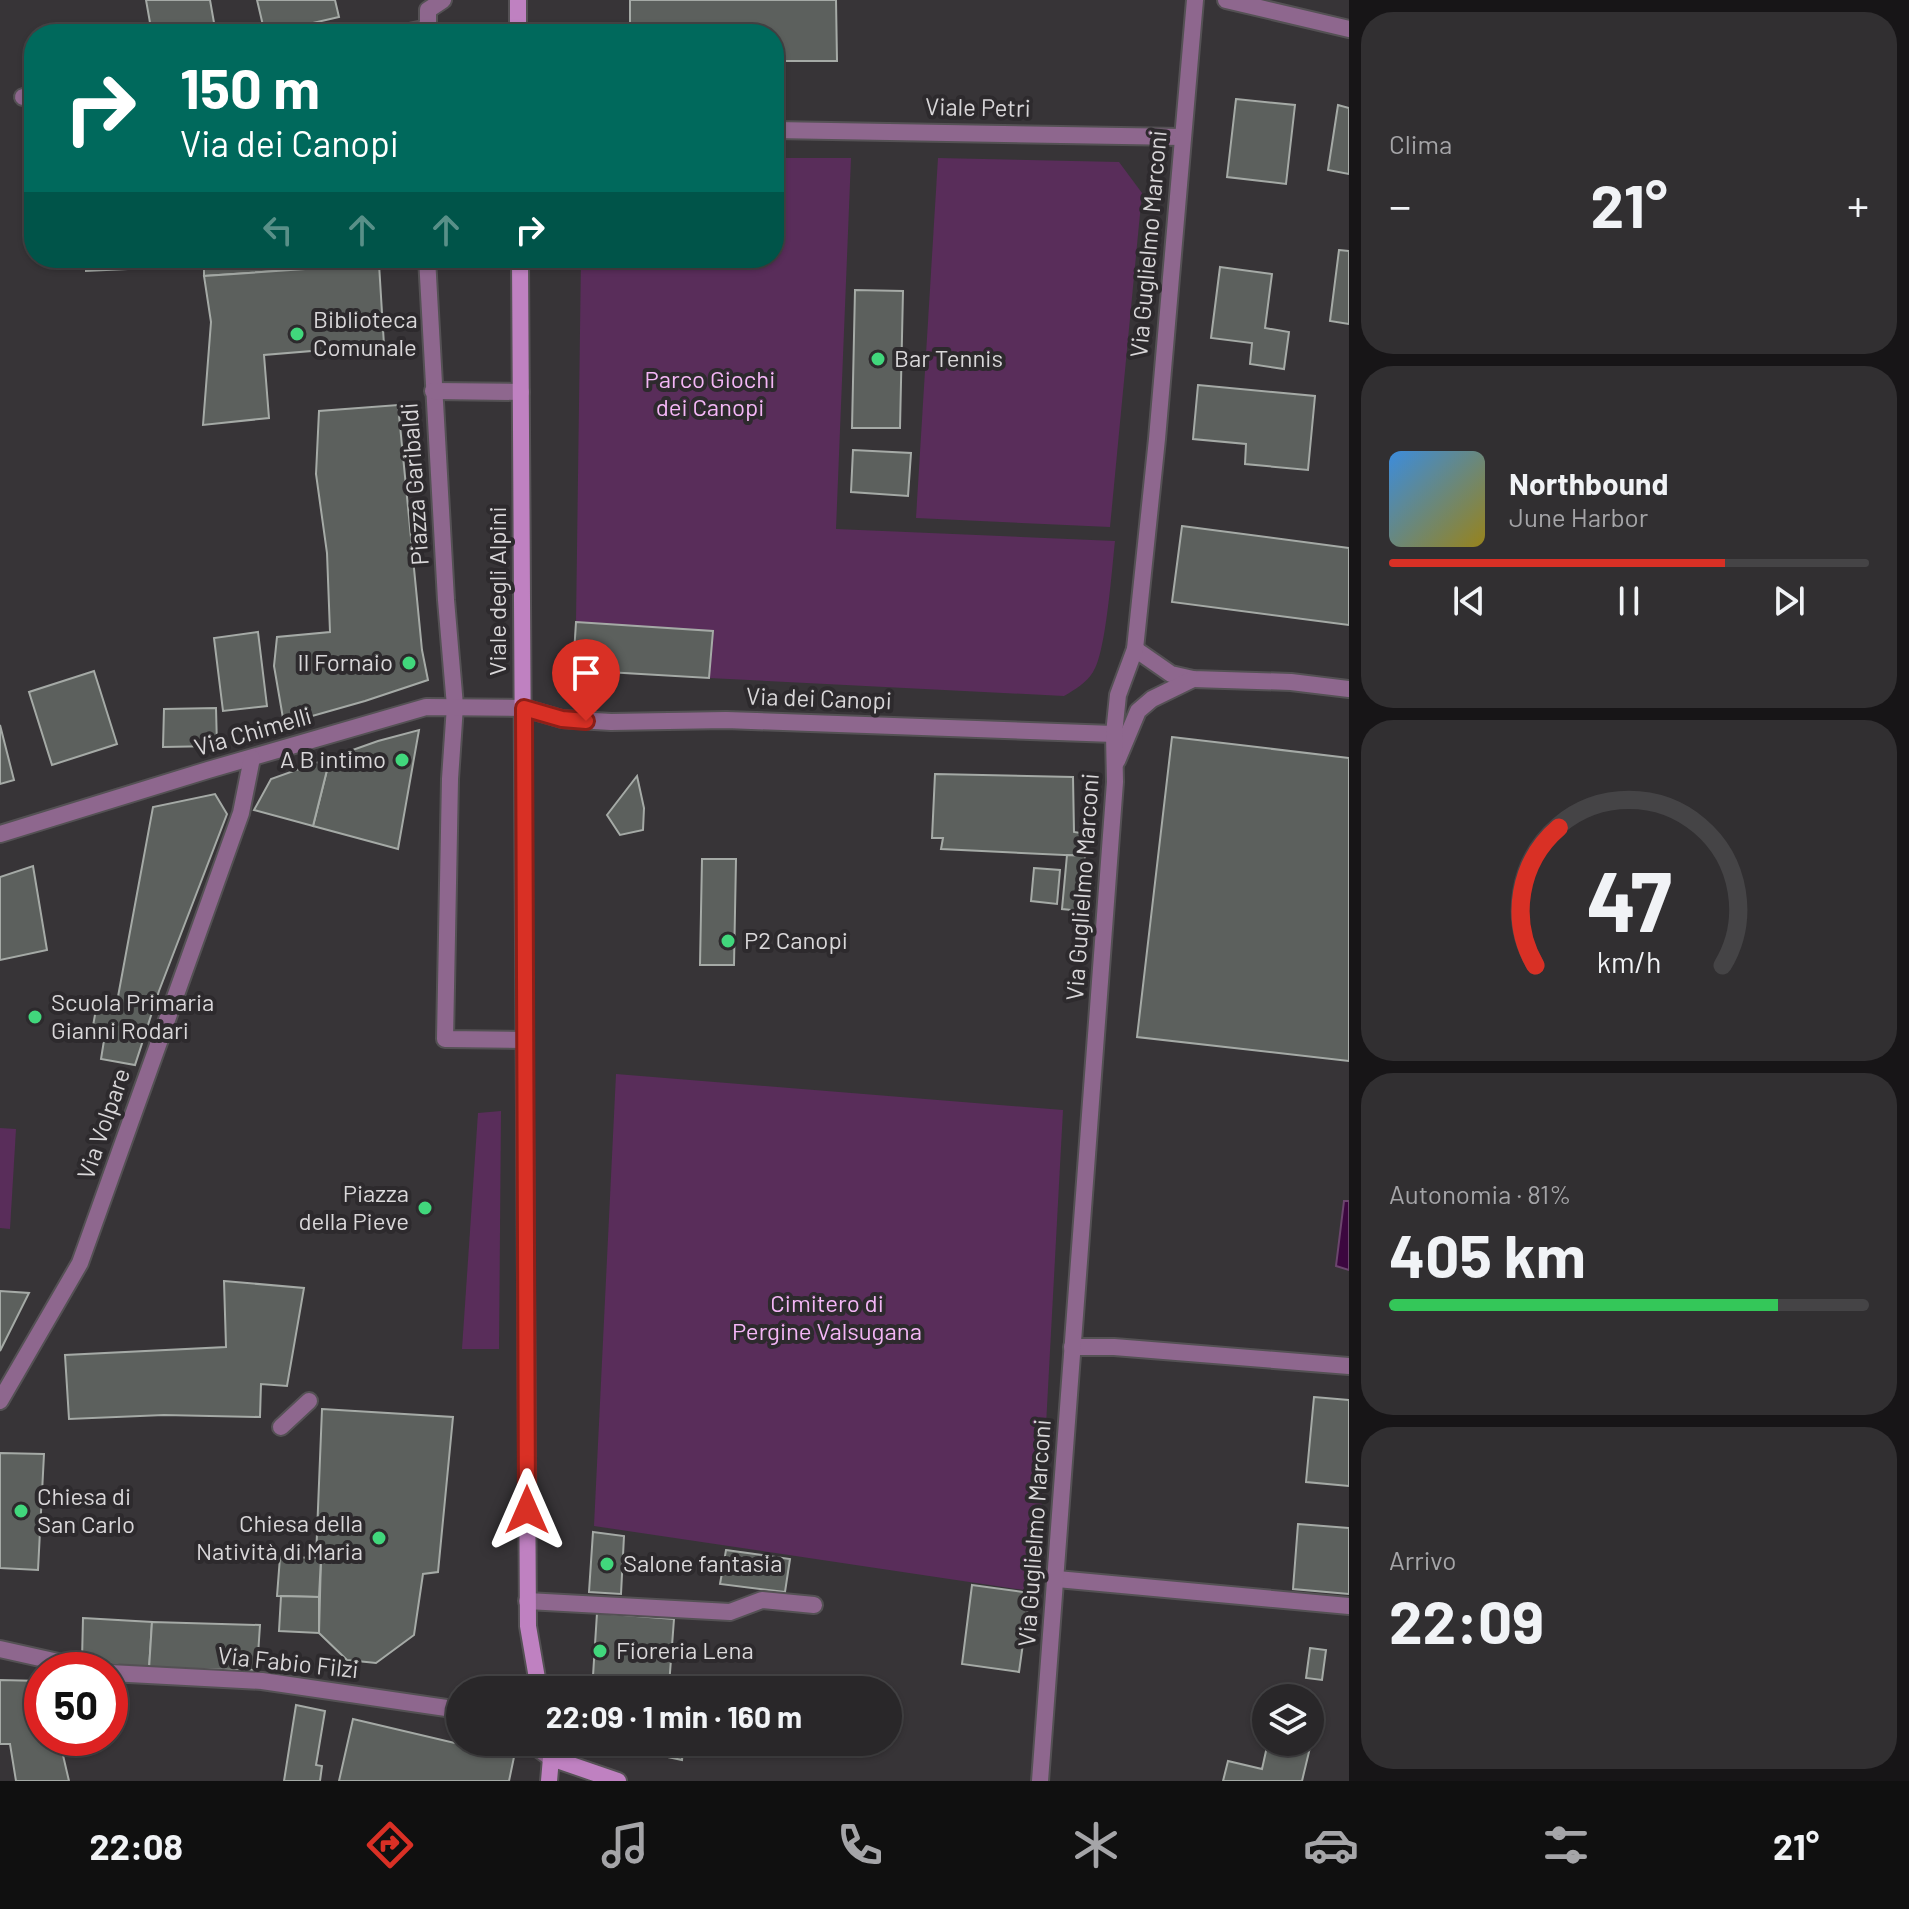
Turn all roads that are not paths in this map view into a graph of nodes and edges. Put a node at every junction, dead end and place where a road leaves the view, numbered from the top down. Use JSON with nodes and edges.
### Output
{"nodes":[{"id":1,"x":443,"y":0,"type":"edge"},
{"id":2,"x":518,"y":0,"type":"edge"},
{"id":3,"x":1196,"y":0,"type":"edge"},
{"id":4,"x":1226,"y":0,"type":"edge"},
{"id":5,"x":428,"y":24,"type":"edge"},
{"id":6,"x":518,"y":24,"type":"edge"},
{"id":7,"x":1349,"y":29,"type":"edge"},
{"id":8,"x":784,"y":130,"type":"edge"},
{"id":9,"x":1182,"y":137,"type":"junction"},
{"id":10,"x":427,"y":268,"type":"edge"},
{"id":11,"x":520,"y":268,"type":"edge"},
{"id":12,"x":433,"y":391,"type":"junction"},
{"id":13,"x":521,"y":392,"type":"junction"},
{"id":14,"x":1135,"y":649,"type":"junction"},
{"id":15,"x":1193,"y":679,"type":"junction"},
{"id":16,"x":1349,"y":689,"type":"edge"},
{"id":17,"x":455,"y":706,"type":"junction"},
{"id":18,"x":524,"y":708,"type":"junction"},
{"id":19,"x":1114,"y":734,"type":"junction"},
{"id":20,"x":252,"y":758,"type":"junction"},
{"id":21,"x":1116,"y":762,"type":"junction"},
{"id":22,"x":0,"y":834,"type":"edge"},
{"id":23,"x":525,"y":1040,"type":"junction"},
{"id":24,"x":1072,"y":1347,"type":"junction"},
{"id":25,"x":1349,"y":1366,"type":"edge"},
{"id":26,"x":0,"y":1401,"type":"edge"},
{"id":27,"x":309,"y":1401,"type":"dead end"},
{"id":28,"x":281,"y":1427,"type":"dead end"},
{"id":29,"x":1057,"y":1579,"type":"junction"},
{"id":30,"x":527,"y":1601,"type":"junction"},
{"id":31,"x":814,"y":1605,"type":"dead end"},
{"id":32,"x":1349,"y":1606,"type":"edge"},
{"id":33,"x":0,"y":1649,"type":"edge"},
{"id":34,"x":24,"y":1654,"type":"edge"},
{"id":35,"x":128,"y":1673,"type":"edge"},
{"id":36,"x":537,"y":1676,"type":"edge"},
{"id":37,"x":446,"y":1707,"type":"edge"},
{"id":38,"x":549,"y":1756,"type":"edge"},
{"id":39,"x":562,"y":1756,"type":"edge"},
{"id":40,"x":549,"y":1781,"type":"edge"},
{"id":41,"x":618,"y":1781,"type":"edge"},
{"id":42,"x":1040,"y":1781,"type":"edge"}],
"edges":[{"from":1,"to":5,"type":"street"},
{"from":2,"to":6,"type":"main road"},
{"from":3,"to":9,"type":"street","name":"Via Guglielmo Marconi"},
{"from":4,"to":7,"type":"street"},
{"from":8,"to":9,"type":"street","name":"Viale Petri"},
{"from":9,"to":14,"type":"street","name":"Via Guglielmo Marconi"},
{"from":10,"to":12,"type":"street","name":"Piazza Garibaldi"},
{"from":11,"to":13,"type":"main road","name":"Viale degli Alpini"},
{"from":12,"to":13,"type":"street"},
{"from":12,"to":17,"type":"street","name":"Piazza Garibaldi"},
{"from":13,"to":18,"type":"main road","name":"Viale degli Alpini"},
{"from":14,"to":15,"type":"street"},
{"from":14,"to":19,"type":"street","name":"Via Guglielmo Marconi"},
{"from":15,"to":16,"type":"street"},
{"from":15,"to":21,"type":"street"},
{"from":17,"to":18,"type":"street","name":"Via Chimelli"},
{"from":17,"to":20,"type":"street","name":"Via Chimelli"},
{"from":17,"to":23,"type":"street"},
{"from":18,"to":19,"type":"street","name":"Via dei Canopi"},
{"from":18,"to":23,"type":"main road","name":"Viale degli Alpini"},
{"from":19,"to":21,"type":"street","name":"Via Guglielmo Marconi"},
{"from":20,"to":22,"type":"street","name":"Via Chimelli"},
{"from":20,"to":26,"type":"street","name":"Via Volpare"},
{"from":21,"to":24,"type":"street","name":"Via Guglielmo Marconi"},
{"from":23,"to":30,"type":"main road","name":"Viale degli Alpini"},
{"from":24,"to":25,"type":"street"},
{"from":24,"to":29,"type":"street","name":"Via Guglielmo Marconi"},
{"from":27,"to":28,"type":"street"},
{"from":29,"to":32,"type":"street"},
{"from":29,"to":42,"type":"street","name":"Via Guglielmo Marconi"},
{"from":30,"to":31,"type":"street"},
{"from":30,"to":36,"type":"main road","name":"Viale degli Alpini"},
{"from":33,"to":34,"type":"street"},
{"from":35,"to":37,"type":"street","name":"Via Fabio Filzi"},
{"from":38,"to":40,"type":"main road"},
{"from":39,"to":41,"type":"main road"}]}
